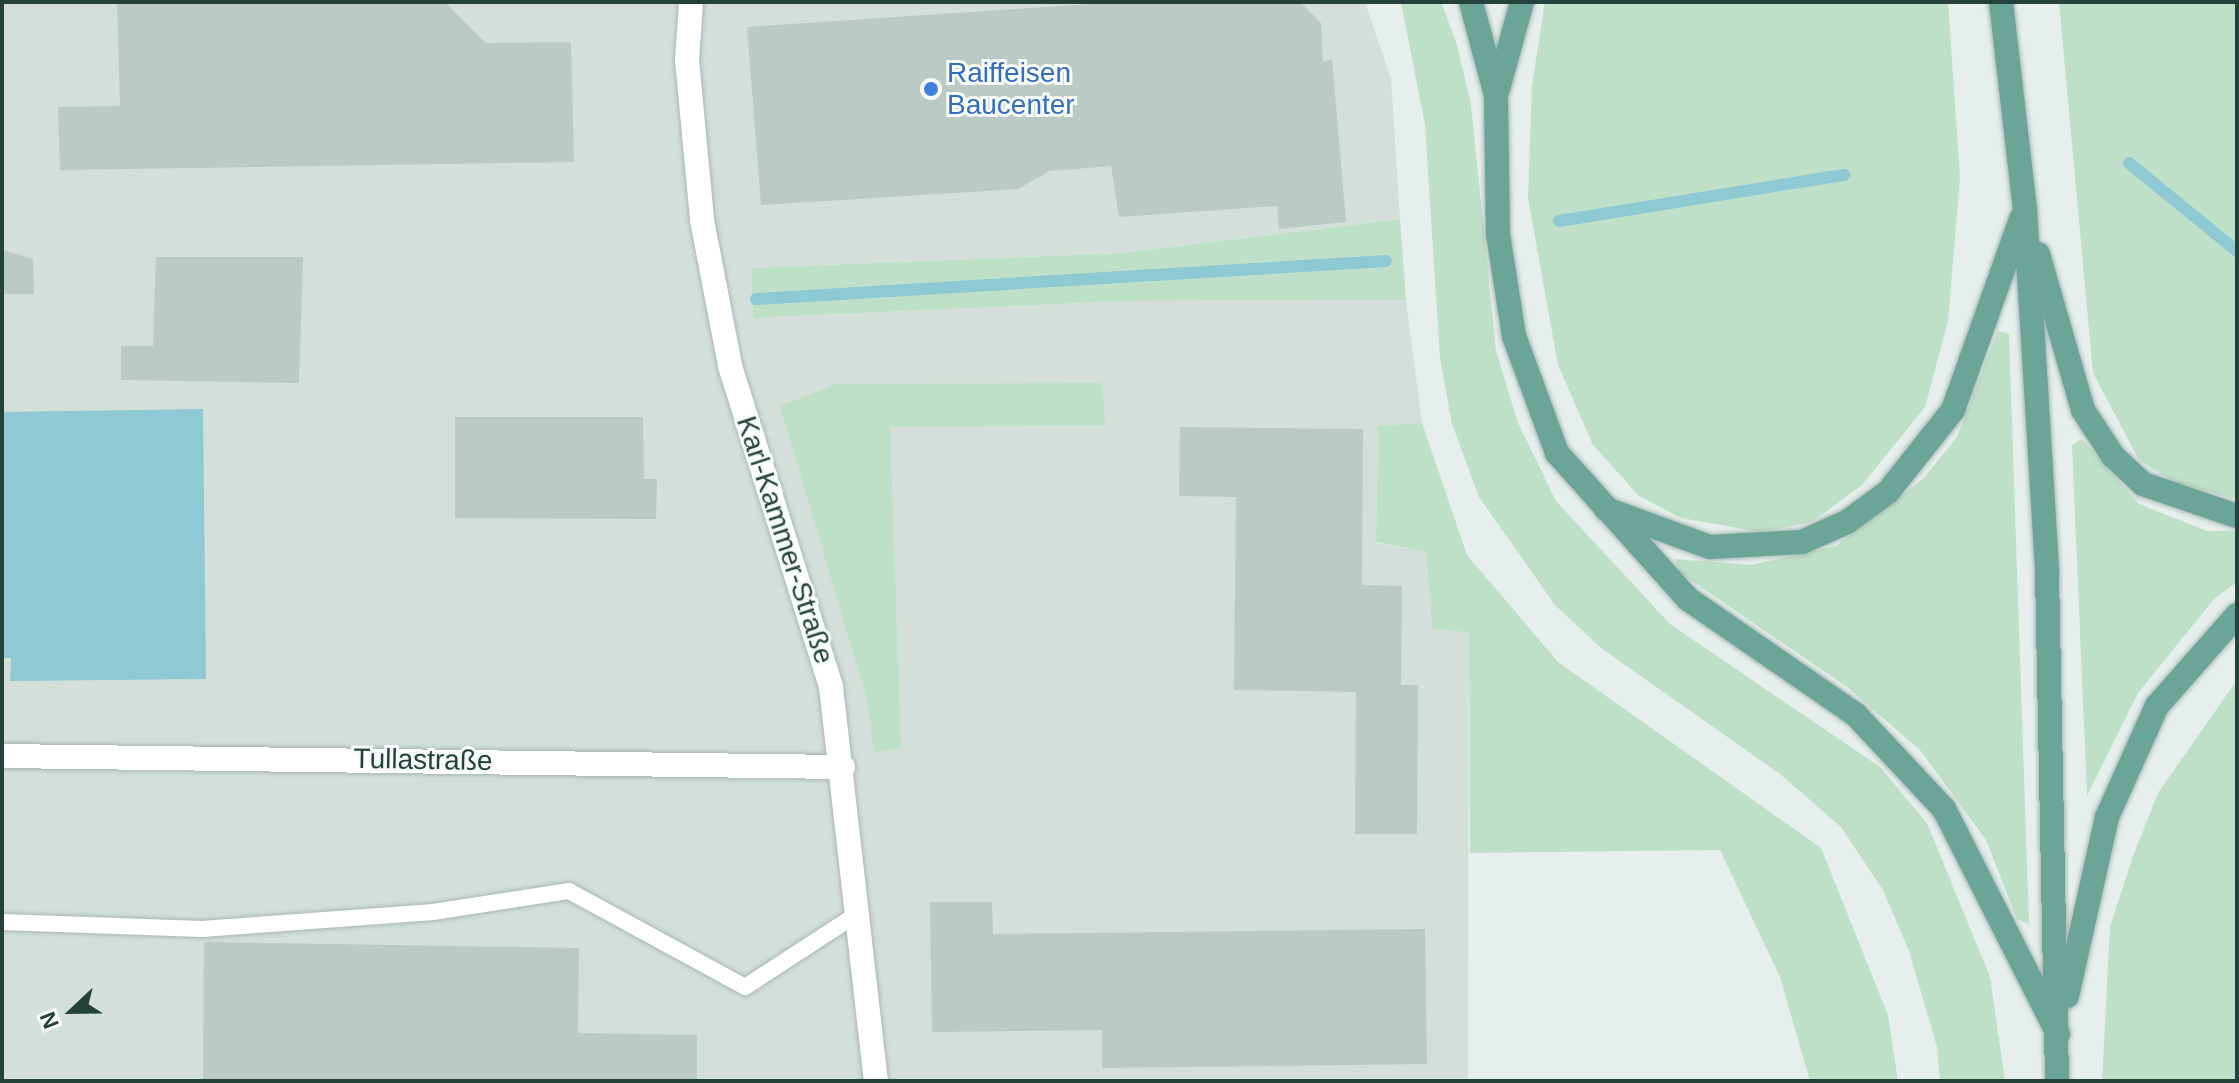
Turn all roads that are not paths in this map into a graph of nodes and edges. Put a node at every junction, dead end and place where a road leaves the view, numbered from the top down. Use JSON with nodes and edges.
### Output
{"nodes":[{"id":1,"x":691,"y":2,"type":"edge"},
{"id":2,"x":1522,"y":2,"type":"edge"},
{"id":3,"x":2001,"y":2,"type":"edge"},
{"id":4,"x":1477,"y":7,"type":"edge"},
{"id":5,"x":1496,"y":95,"type":"junction"},
{"id":6,"x":2025,"y":209,"type":"junction"},
{"id":7,"x":1601,"y":508,"type":"junction"},
{"id":8,"x":2237,"y":516,"type":"edge"},
{"id":9,"x":2237,"y":615,"type":"edge"},
{"id":10,"x":2,"y":756,"type":"edge"},
{"id":11,"x":843,"y":767,"type":"junction"},
{"id":12,"x":860,"y":912,"type":"junction"},
{"id":13,"x":2,"y":922,"type":"edge"},
{"id":14,"x":2058,"y":1034,"type":"junction"},
{"id":15,"x":876,"y":1081,"type":"edge"},
{"id":16,"x":2057,"y":1081,"type":"edge"}],
"edges":[{"from":1,"to":11,"type":"street","name":"Karl-Kammer-Straße"},
{"from":2,"to":5,"type":"main road"},
{"from":3,"to":6,"type":"main road"},
{"from":4,"to":5,"type":"main road"},
{"from":5,"to":7,"type":"main road"},
{"from":6,"to":7,"type":"main road"},
{"from":6,"to":8,"type":"main road"},
{"from":6,"to":14,"type":"main road"},
{"from":7,"to":14,"type":"main road"},
{"from":9,"to":14,"type":"main road"},
{"from":10,"to":11,"type":"street","name":"Tullastraße"},
{"from":11,"to":12,"type":"street","name":"Karl-Kammer-Straße"},
{"from":12,"to":13,"type":"lane"},
{"from":12,"to":15,"type":"street","name":"Karl-Kammer-Straße"},
{"from":14,"to":16,"type":"main road"}]}
